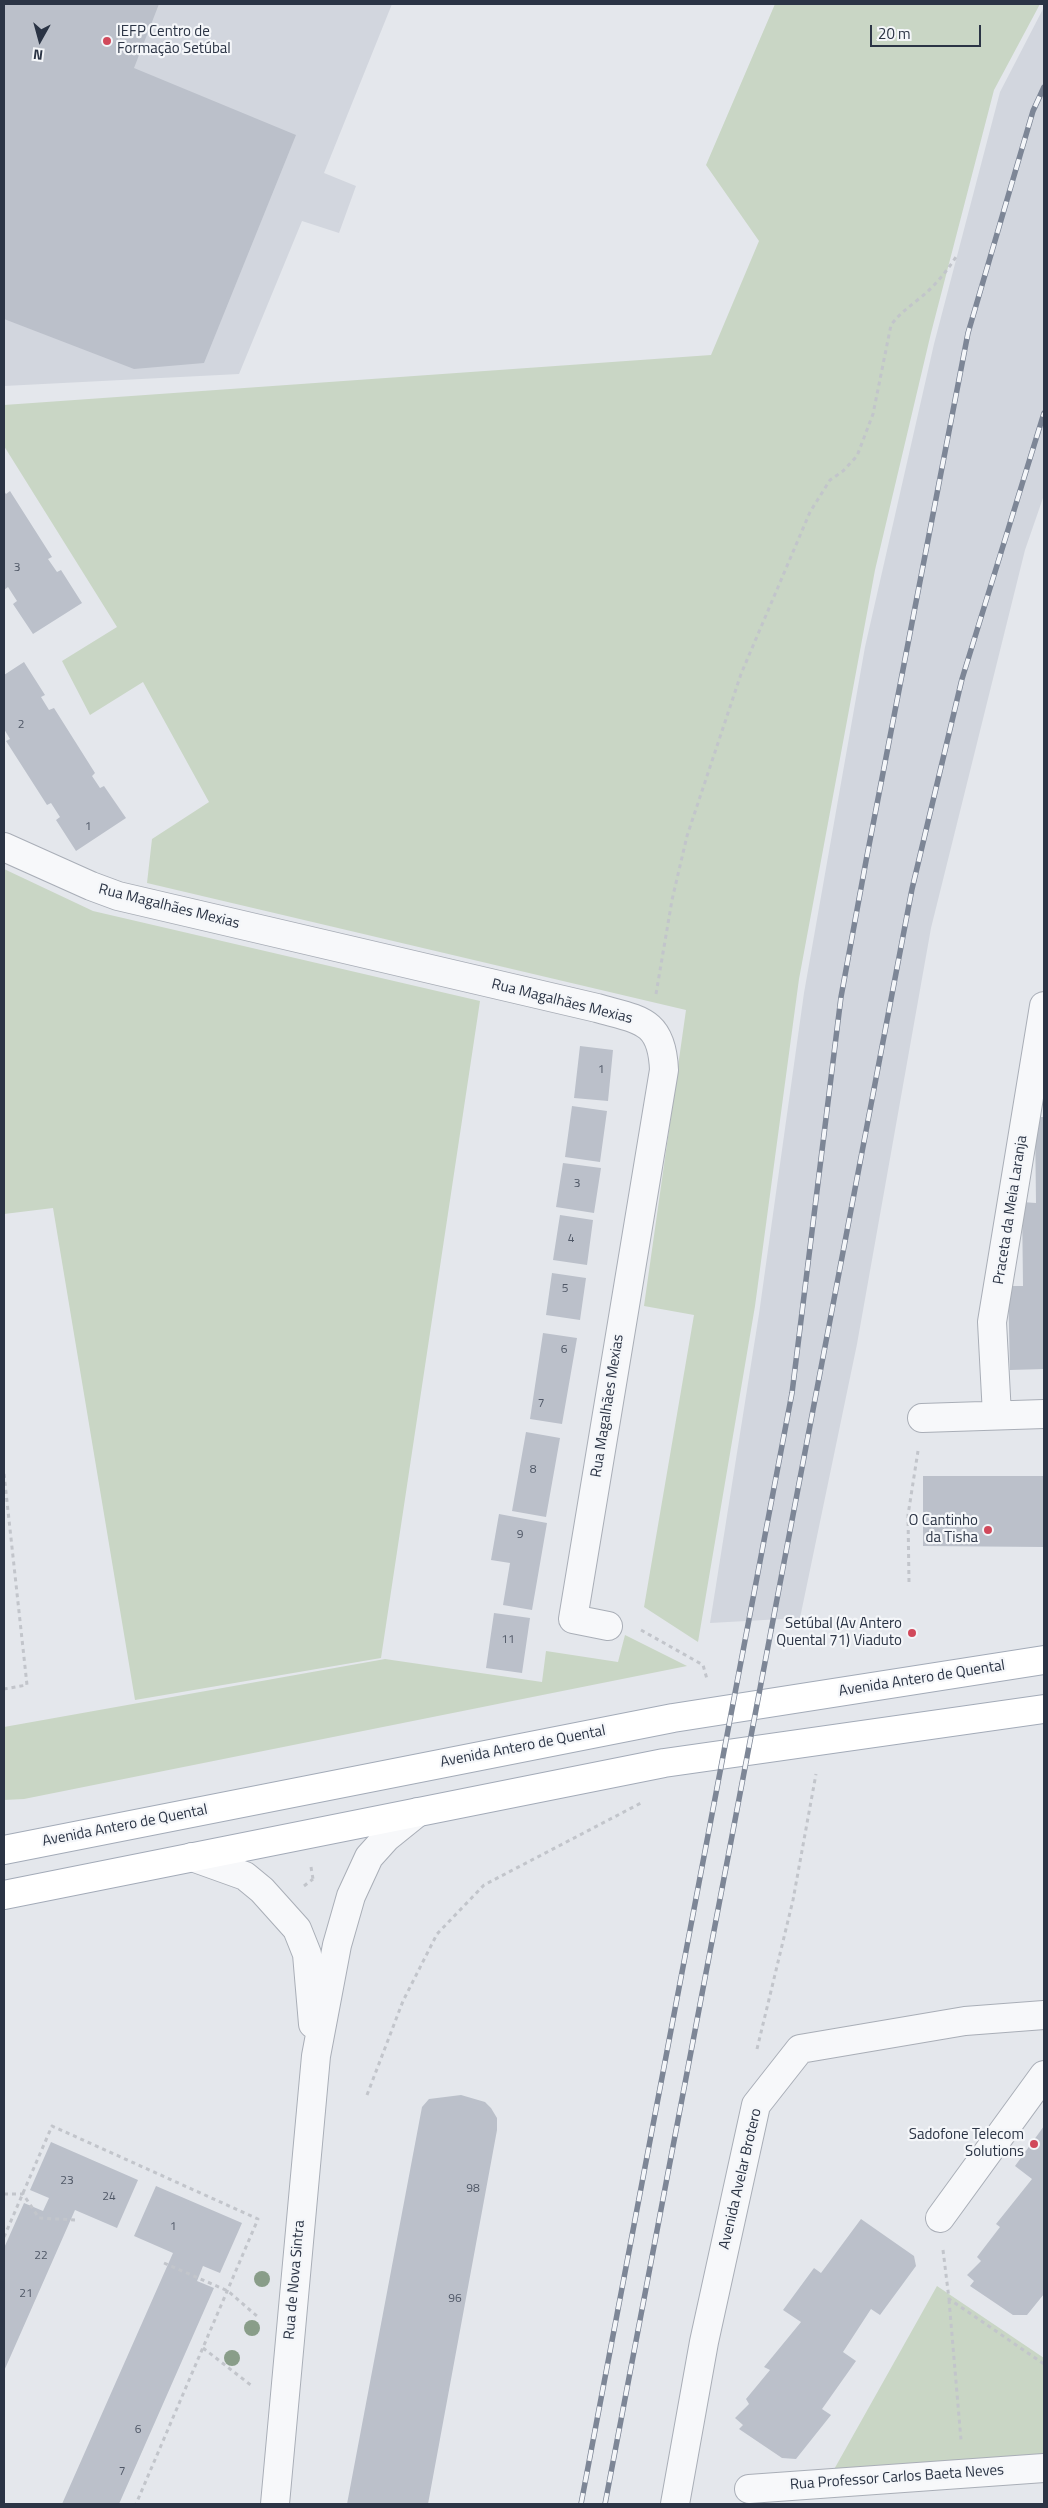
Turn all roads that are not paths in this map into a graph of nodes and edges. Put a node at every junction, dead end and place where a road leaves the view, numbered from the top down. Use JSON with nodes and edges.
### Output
{"nodes":[{"id":1,"x":4,"y":847,"type":"edge"},
{"id":2,"x":1044,"y":1006,"type":"edge"},
{"id":3,"x":1044,"y":1414,"type":"edge"},
{"id":4,"x":997,"y":1415,"type":"junction"},
{"id":5,"x":922,"y":1418,"type":"road end"},
{"id":6,"x":608,"y":1626,"type":"road end"},
{"id":7,"x":1044,"y":1660,"type":"edge"},
{"id":8,"x":1044,"y":1709,"type":"edge"},
{"id":9,"x":418,"y":1812,"type":"junction"},
{"id":10,"x":4,"y":1848,"type":"edge"},
{"id":11,"x":192,"y":1857,"type":"junction"},
{"id":12,"x":4,"y":1895,"type":"edge"},
{"id":13,"x":1044,"y":2015,"type":"edge"},
{"id":14,"x":316,"y":2056,"type":"junction"},
{"id":15,"x":1044,"y":2075,"type":"edge"},
{"id":16,"x":940,"y":2218,"type":"road end"},
{"id":17,"x":1044,"y":2468,"type":"edge"},
{"id":18,"x":749,"y":2488,"type":"dead end"},
{"id":19,"x":274,"y":2504,"type":"edge"},
{"id":20,"x":675,"y":2504,"type":"edge"}],
"edges":[{"from":1,"to":6,"type":"street","name":"Rua Magalhães Mexias"},
{"from":2,"to":4,"type":"street","name":"Praceta da Meia Laranja"},
{"from":3,"to":4,"type":"street"},
{"from":4,"to":5,"type":"street"},
{"from":7,"to":10,"type":"main road","name":"Avenida Antero de Quental"},
{"from":8,"to":9,"type":"main road"},
{"from":9,"to":11,"type":"main road"},
{"from":9,"to":14,"type":"street","name":"Rua de Nova Sintra"},
{"from":11,"to":12,"type":"main road"},
{"from":11,"to":14,"type":"street","name":"Rua de Nova Sintra"},
{"from":13,"to":20,"type":"street","name":"Avenida Avelar Brotero"},
{"from":14,"to":19,"type":"street","name":"Rua de Nova Sintra"},
{"from":15,"to":16,"type":"street"},
{"from":17,"to":18,"type":"street","name":"Rua Professor Carlos Baeta Neves"}]}
